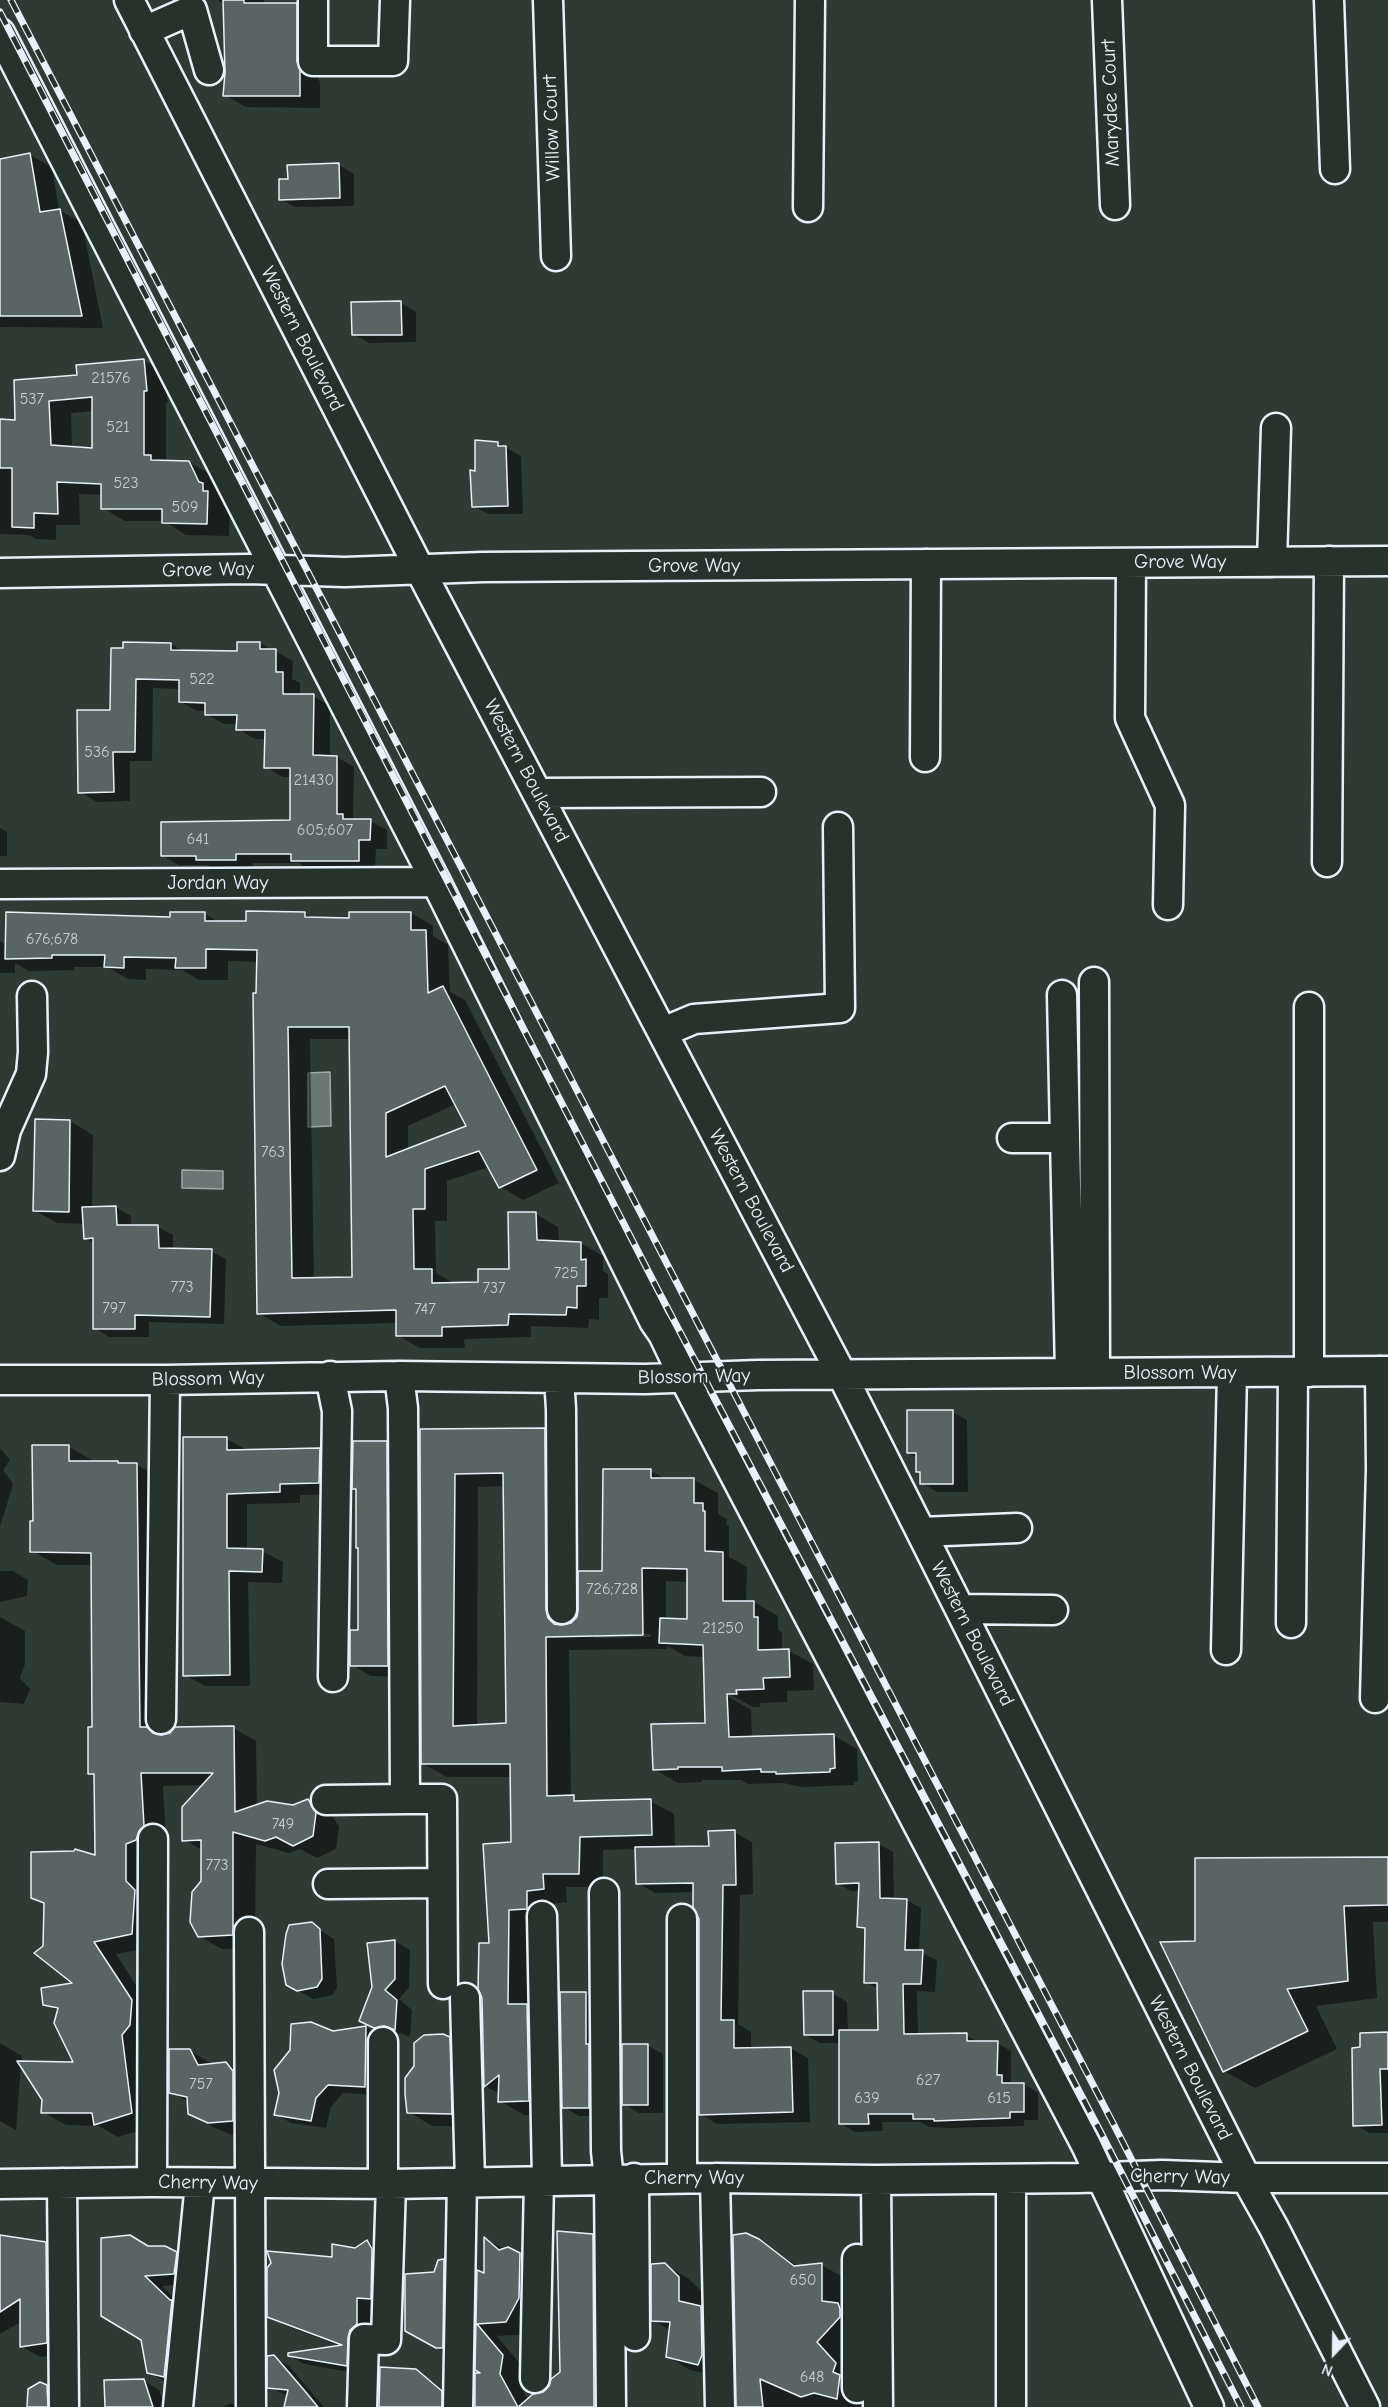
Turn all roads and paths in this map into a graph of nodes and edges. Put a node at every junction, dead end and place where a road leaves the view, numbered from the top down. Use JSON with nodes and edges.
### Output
{"nodes":[{"id":1,"x":129,"y":0,"type":"edge"},
{"id":2,"x":313,"y":0,"type":"edge"},
{"id":3,"x":395,"y":0,"type":"edge"},
{"id":4,"x":548,"y":0,"type":"edge"},
{"id":5,"x":810,"y":0,"type":"edge"},
{"id":6,"x":1107,"y":0,"type":"edge"},
{"id":7,"x":1329,"y":0,"type":"edge"},
{"id":8,"x":144,"y":31,"type":"junction"},
{"id":9,"x":0,"y":33,"type":"edge"},
{"id":10,"x":209,"y":70,"type":"dead end"},
{"id":11,"x":1335,"y":169,"type":"dead end"},
{"id":12,"x":1114,"y":205,"type":"dead end"},
{"id":13,"x":808,"y":207,"type":"dead end"},
{"id":14,"x":556,"y":256,"type":"dead end"},
{"id":15,"x":1276,"y":428,"type":"dead end"},
{"id":16,"x":1329,"y":561,"type":"junction"},
{"id":17,"x":1388,"y":561,"type":"edge"},
{"id":18,"x":1272,"y":562,"type":"junction"},
{"id":19,"x":1131,"y":563,"type":"junction"},
{"id":20,"x":926,"y":564,"type":"junction"},
{"id":21,"x":419,"y":568,"type":"junction"},
{"id":22,"x":274,"y":570,"type":"junction"},
{"id":23,"x":0,"y":573,"type":"edge"},
{"id":24,"x":925,"y":757,"type":"dead end"},
{"id":25,"x":761,"y":792,"type":"dead end"},
{"id":26,"x":538,"y":793,"type":"junction"},
{"id":27,"x":838,"y":827,"type":"dead end"},
{"id":28,"x":1327,"y":862,"type":"dead end"},
{"id":29,"x":436,"y":882,"type":"junction"},
{"id":30,"x":0,"y":884,"type":"edge"},
{"id":31,"x":1168,"y":905,"type":"dead end"},
{"id":32,"x":1094,"y":982,"type":"dead end"},
{"id":33,"x":1062,"y":995,"type":"dead end"},
{"id":34,"x":32,"y":996,"type":"dead end"},
{"id":35,"x":1309,"y":1007,"type":"dead end"},
{"id":36,"x":663,"y":1032,"type":"junction"},
{"id":37,"x":1012,"y":1138,"type":"dead end"},
{"id":38,"x":1065,"y":1138,"type":"junction"},
{"id":39,"x":0,"y":1156,"type":"edge"},
{"id":40,"x":1384,"y":1371,"type":"edge"},
{"id":41,"x":1233,"y":1372,"type":"junction"},
{"id":42,"x":1301,"y":1372,"type":"junction"},
{"id":43,"x":1082,"y":1373,"type":"junction"},
{"id":44,"x":842,"y":1375,"type":"junction"},
{"id":45,"x":330,"y":1376,"type":"junction"},
{"id":46,"x":399,"y":1376,"type":"junction"},
{"id":47,"x":559,"y":1378,"type":"junction"},
{"id":48,"x":684,"y":1378,"type":"junction"},
{"id":49,"x":0,"y":1380,"type":"edge"},
{"id":50,"x":165,"y":1380,"type":"junction"},
{"id":51,"x":1017,"y":1528,"type":"dead end"},
{"id":52,"x":921,"y":1532,"type":"junction"},
{"id":53,"x":562,"y":1609,"type":"dead end"},
{"id":54,"x":960,"y":1609,"type":"junction"},
{"id":55,"x":1053,"y":1610,"type":"dead end"},
{"id":56,"x":1291,"y":1623,"type":"dead end"},
{"id":57,"x":1226,"y":1650,"type":"dead end"},
{"id":58,"x":333,"y":1677,"type":"dead end"},
{"id":59,"x":1375,"y":1698,"type":"dead end"},
{"id":60,"x":161,"y":1719,"type":"dead end"},
{"id":61,"x":405,"y":1799,"type":"junction"},
{"id":62,"x":326,"y":1800,"type":"dead end"},
{"id":63,"x":153,"y":1839,"type":"dead end"},
{"id":64,"x":442,"y":1883,"type":"junction"},
{"id":65,"x":328,"y":1884,"type":"dead end"},
{"id":66,"x":604,"y":1893,"type":"dead end"},
{"id":67,"x":542,"y":1916,"type":"dead end"},
{"id":68,"x":682,"y":1919,"type":"dead end"},
{"id":69,"x":249,"y":1932,"type":"dead end"},
{"id":70,"x":383,"y":2042,"type":"dead end"},
{"id":71,"x":682,"y":2178,"type":"junction"},
{"id":72,"x":715,"y":2178,"type":"junction"},
{"id":73,"x":1101,"y":2178,"type":"junction"},
{"id":74,"x":1246,"y":2178,"type":"junction"},
{"id":75,"x":1388,"y":2178,"type":"edge"},
{"id":76,"x":621,"y":2179,"type":"junction"},
{"id":77,"x":866,"y":2179,"type":"junction"},
{"id":78,"x":1011,"y":2179,"type":"junction"},
{"id":79,"x":466,"y":2181,"type":"junction"},
{"id":80,"x":543,"y":2181,"type":"junction"},
{"id":81,"x":152,"y":2182,"type":"junction"},
{"id":82,"x":62,"y":2183,"type":"junction"},
{"id":83,"x":200,"y":2183,"type":"junction"},
{"id":84,"x":0,"y":2184,"type":"edge"},
{"id":85,"x":249,"y":2184,"type":"junction"},
{"id":86,"x":387,"y":2184,"type":"junction"},
{"id":87,"x":635,"y":2336,"type":"dead end"},
{"id":88,"x":536,"y":2378,"type":"dead end"},
{"id":89,"x":857,"y":2388,"type":"dead end"},
{"id":90,"x":64,"y":2407,"type":"edge"},
{"id":91,"x":178,"y":2407,"type":"edge"},
{"id":92,"x":251,"y":2407,"type":"edge"},
{"id":93,"x":362,"y":2407,"type":"edge"},
{"id":94,"x":458,"y":2407,"type":"edge"},
{"id":95,"x":611,"y":2407,"type":"edge"},
{"id":96,"x":720,"y":2407,"type":"edge"},
{"id":97,"x":878,"y":2407,"type":"edge"},
{"id":98,"x":1011,"y":2407,"type":"edge"},
{"id":99,"x":1209,"y":2407,"type":"edge"},
{"id":100,"x":1365,"y":2407,"type":"edge"}],
"edges":[{"from":1,"to":8,"type":"street","name":"Western Boulevard"},
{"from":2,"to":3,"type":"street"},
{"from":4,"to":14,"type":"street","name":"Willow Court"},
{"from":5,"to":13,"type":"street"},
{"from":6,"to":12,"type":"street","name":"Marydee Court"},
{"from":7,"to":11,"type":"street"},
{"from":8,"to":10,"type":"street"},
{"from":8,"to":21,"type":"street","name":"Western Boulevard"},
{"from":9,"to":22,"type":"street"},
{"from":15,"to":18,"type":"street"},
{"from":16,"to":17,"type":"street","name":"Grove Way"},
{"from":16,"to":18,"type":"street","name":"Grove Way"},
{"from":16,"to":28,"type":"street"},
{"from":18,"to":19,"type":"street","name":"Grove Way"},
{"from":19,"to":20,"type":"street","name":"Grove Way"},
{"from":19,"to":31,"type":"street"},
{"from":20,"to":21,"type":"street","name":"Grove Way"},
{"from":20,"to":24,"type":"street"},
{"from":21,"to":22,"type":"street","name":"Grove Way"},
{"from":21,"to":26,"type":"street","name":"Western Boulevard"},
{"from":22,"to":23,"type":"street","name":"Grove Way"},
{"from":22,"to":29,"type":"street"},
{"from":25,"to":26,"type":"street"},
{"from":26,"to":36,"type":"street","name":"Western Boulevard"},
{"from":27,"to":36,"type":"street"},
{"from":29,"to":30,"type":"street","name":"Jordan Way"},
{"from":29,"to":48,"type":"street"},
{"from":32,"to":43,"type":"street"},
{"from":33,"to":38,"type":"street"},
{"from":34,"to":39,"type":"street"},
{"from":35,"to":42,"type":"street"},
{"from":36,"to":44,"type":"street","name":"Western Boulevard"},
{"from":37,"to":38,"type":"street"},
{"from":38,"to":43,"type":"street"},
{"from":40,"to":42,"type":"street","name":"Blossom Way"},
{"from":40,"to":59,"type":"street"},
{"from":41,"to":42,"type":"street","name":"Blossom Way"},
{"from":41,"to":43,"type":"street","name":"Blossom Way"},
{"from":41,"to":57,"type":"street"},
{"from":42,"to":56,"type":"street"},
{"from":43,"to":44,"type":"street","name":"Blossom Way"},
{"from":44,"to":48,"type":"street","name":"Blossom Way"},
{"from":44,"to":52,"type":"street","name":"Western Boulevard"},
{"from":45,"to":46,"type":"street","name":"Blossom Way"},
{"from":45,"to":50,"type":"street","name":"Blossom Way"},
{"from":45,"to":58,"type":"street"},
{"from":46,"to":47,"type":"street","name":"Blossom Way"},
{"from":46,"to":61,"type":"street"},
{"from":47,"to":48,"type":"street","name":"Blossom Way"},
{"from":47,"to":53,"type":"street"},
{"from":48,"to":73,"type":"street"},
{"from":49,"to":50,"type":"street","name":"Blossom Way"},
{"from":50,"to":60,"type":"street"},
{"from":51,"to":52,"type":"street"},
{"from":52,"to":54,"type":"street","name":"Western Boulevard"},
{"from":54,"to":55,"type":"street"},
{"from":54,"to":74,"type":"street","name":"Western Boulevard"},
{"from":61,"to":62,"type":"street"},
{"from":61,"to":64,"type":"street"},
{"from":63,"to":81,"type":"street"},
{"from":64,"to":65,"type":"street"},
{"from":64,"to":79,"type":"street"},
{"from":66,"to":76,"type":"street"},
{"from":67,"to":80,"type":"street"},
{"from":68,"to":71,"type":"street"},
{"from":69,"to":85,"type":"street"},
{"from":70,"to":86,"type":"street"},
{"from":71,"to":72,"type":"street","name":"Cherry Way"},
{"from":71,"to":76,"type":"street","name":"Cherry Way"},
{"from":72,"to":77,"type":"street","name":"Cherry Way"},
{"from":72,"to":96,"type":"street"},
{"from":73,"to":74,"type":"street","name":"Cherry Way"},
{"from":73,"to":78,"type":"street","name":"Cherry Way"},
{"from":73,"to":99,"type":"street"},
{"from":74,"to":75,"type":"street","name":"Cherry Way"},
{"from":74,"to":100,"type":"street","name":"Western Boulevard"},
{"from":76,"to":80,"type":"street","name":"Cherry Way"},
{"from":76,"to":87,"type":"street"},
{"from":76,"to":95,"type":"street"},
{"from":77,"to":78,"type":"street","name":"Cherry Way"},
{"from":77,"to":89,"type":"street"},
{"from":77,"to":97,"type":"street"},
{"from":78,"to":98,"type":"street"},
{"from":79,"to":80,"type":"street","name":"Cherry Way"},
{"from":79,"to":86,"type":"street","name":"Cherry Way"},
{"from":79,"to":94,"type":"street"},
{"from":80,"to":88,"type":"street"},
{"from":81,"to":82,"type":"street","name":"Cherry Way"},
{"from":81,"to":83,"type":"street","name":"Cherry Way"},
{"from":82,"to":84,"type":"street","name":"Cherry Way"},
{"from":82,"to":90,"type":"street"},
{"from":83,"to":85,"type":"street","name":"Cherry Way"},
{"from":83,"to":91,"type":"street"},
{"from":85,"to":86,"type":"street","name":"Cherry Way"},
{"from":85,"to":92,"type":"street"},
{"from":86,"to":93,"type":"street"}]}
